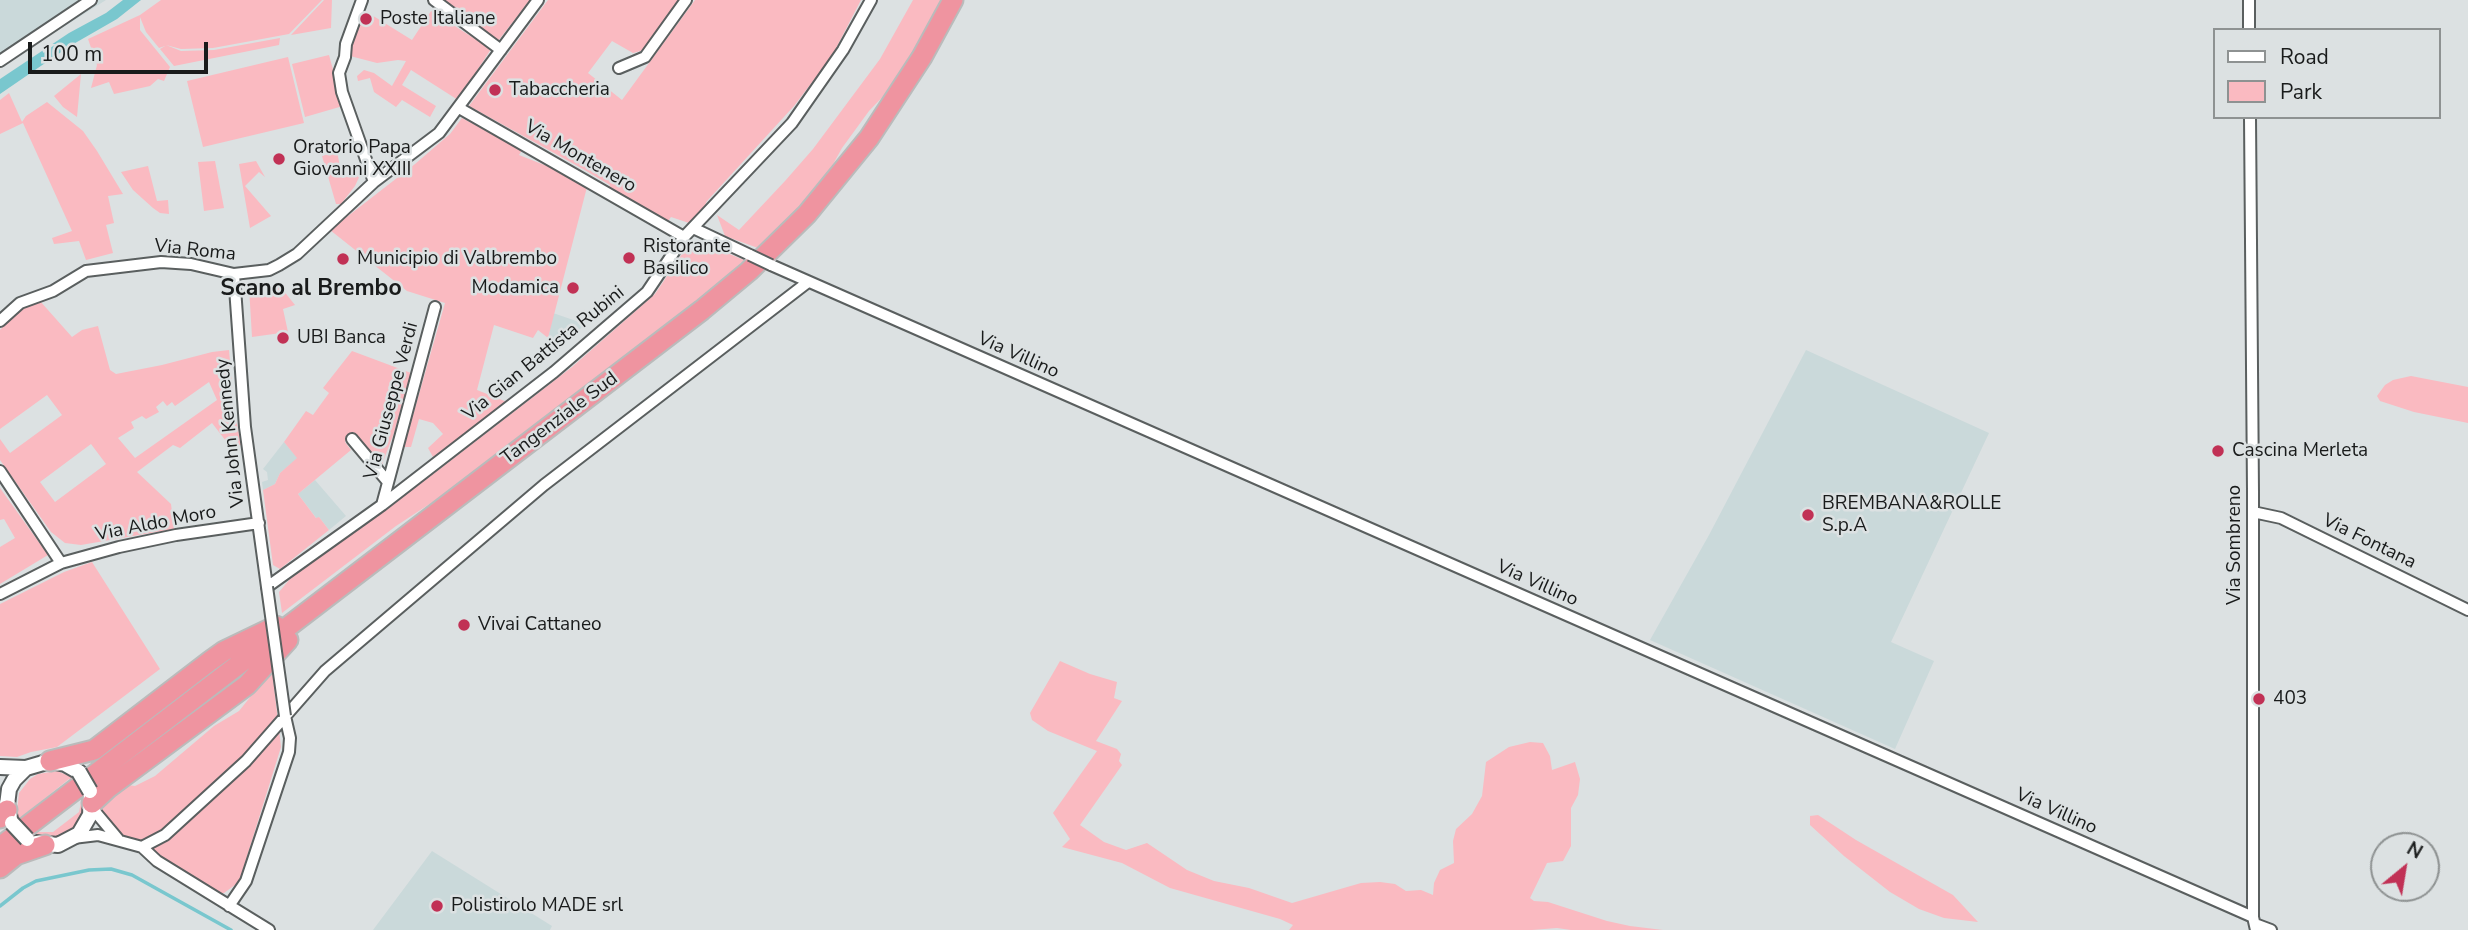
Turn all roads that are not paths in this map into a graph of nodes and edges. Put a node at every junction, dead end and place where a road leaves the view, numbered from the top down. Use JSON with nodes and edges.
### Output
{"nodes":[{"id":1,"x":91,"y":0,"type":"edge"},
{"id":2,"x":362,"y":0,"type":"edge"},
{"id":3,"x":434,"y":0,"type":"edge"},
{"id":4,"x":538,"y":0,"type":"edge"},
{"id":5,"x":686,"y":0,"type":"edge"},
{"id":6,"x":871,"y":0,"type":"edge"},
{"id":7,"x":953,"y":0,"type":"edge"},
{"id":8,"x":2249,"y":0,"type":"edge"},
{"id":9,"x":2249,"y":28,"type":"edge"},
{"id":10,"x":501,"y":50,"type":"junction"},
{"id":11,"x":0,"y":61,"type":"edge"},
{"id":12,"x":619,"y":68,"type":"dead end"},
{"id":13,"x":459,"y":108,"type":"junction"},
{"id":14,"x":2250,"y":119,"type":"edge"},
{"id":15,"x":374,"y":182,"type":"junction"},
{"id":16,"x":693,"y":228,"type":"junction"},
{"id":17,"x":684,"y":237,"type":"junction"},
{"id":18,"x":234,"y":274,"type":"junction"},
{"id":19,"x":808,"y":282,"type":"junction"},
{"id":20,"x":435,"y":307,"type":"dead end"},
{"id":21,"x":0,"y":321,"type":"edge"},
{"id":22,"x":352,"y":439,"type":"dead end"},
{"id":23,"x":0,"y":471,"type":"edge"},
{"id":24,"x":388,"y":482,"type":"junction"},
{"id":25,"x":382,"y":505,"type":"junction"},
{"id":26,"x":2253,"y":512,"type":"junction"},
{"id":27,"x":259,"y":523,"type":"junction"},
{"id":28,"x":61,"y":563,"type":"junction"},
{"id":29,"x":267,"y":587,"type":"junction"},
{"id":30,"x":0,"y":594,"type":"edge"},
{"id":31,"x":2468,"y":610,"type":"edge"},
{"id":32,"x":288,"y":628,"type":"junction"},
{"id":33,"x":285,"y":716,"type":"junction"},
{"id":34,"x":59,"y":763,"type":"junction"},
{"id":35,"x":0,"y":767,"type":"edge"},
{"id":36,"x":26,"y":768,"type":"junction"},
{"id":37,"x":0,"y":791,"type":"edge"},
{"id":38,"x":88,"y":797,"type":"junction"},
{"id":39,"x":6,"y":812,"type":"edge"},
{"id":40,"x":73,"y":838,"type":"junction"},
{"id":41,"x":120,"y":841,"type":"junction"},
{"id":42,"x":39,"y":844,"type":"junction"},
{"id":43,"x":0,"y":847,"type":"edge"},
{"id":44,"x":142,"y":847,"type":"junction"},
{"id":45,"x":0,"y":868,"type":"edge"},
{"id":46,"x":229,"y":906,"type":"junction"},
{"id":47,"x":2255,"y":924,"type":"edge"},
{"id":48,"x":269,"y":930,"type":"edge"},
{"id":49,"x":2272,"y":930,"type":"edge"}],
"edges":[{"from":1,"to":11,"type":"street"},
{"from":2,"to":15,"type":"street"},
{"from":3,"to":10,"type":"street"},
{"from":4,"to":10,"type":"street","name":"Via Roma"},
{"from":5,"to":12,"type":"street"},
{"from":6,"to":16,"type":"street","name":"Via Gian Battista Rubini"},
{"from":7,"to":32,"type":"highway","name":"Tangenziale Sud"},
{"from":8,"to":9,"type":"street"},
{"from":10,"to":13,"type":"street","name":"Via Roma"},
{"from":13,"to":15,"type":"street","name":"Via Roma"},
{"from":13,"to":17,"type":"street","name":"Via Montenero"},
{"from":14,"to":26,"type":"street","name":"Via Sombreno"},
{"from":15,"to":18,"type":"street","name":"Via Roma"},
{"from":16,"to":17,"type":"street","name":"Via Gian Battista Rubini"},
{"from":16,"to":19,"type":"street","name":"Via Villino","bridge":true},
{"from":17,"to":25,"type":"street","name":"Via Gian Battista Rubini"},
{"from":18,"to":21,"type":"street","name":"Via Roma"},
{"from":18,"to":27,"type":"street","name":"Via John Kennedy"},
{"from":19,"to":33,"type":"street"},
{"from":19,"to":47,"type":"street","name":"Via Villino"},
{"from":20,"to":24,"type":"street","name":"Via Giuseppe Verdi"},
{"from":22,"to":24,"type":"street"},
{"from":23,"to":28,"type":"street"},
{"from":24,"to":25,"type":"street","name":"Via Giuseppe Verdi"},
{"from":25,"to":29,"type":"street","name":"Via Gian Battista Rubini"},
{"from":26,"to":31,"type":"street","name":"Via Fontana"},
{"from":26,"to":47,"type":"street","name":"Via Sombreno"},
{"from":27,"to":28,"type":"street","name":"Via Aldo Moro"},
{"from":27,"to":29,"type":"street","name":"Via John Kennedy"},
{"from":28,"to":30,"type":"street","name":"Via Aldo Moro"},
{"from":29,"to":33,"type":"street","name":"Via John Kennedy","bridge":true},
{"from":32,"to":34,"type":"highway"},
{"from":32,"to":38,"type":"highway","name":"Tangenziale Sud"},
{"from":32,"to":38,"type":"highway"},
{"from":33,"to":44,"type":"street"},
{"from":33,"to":46,"type":"street","name":"Via John Kennedy"},
{"from":34,"to":36,"type":"street"},
{"from":34,"to":38,"type":"street","bridge":true},
{"from":35,"to":36,"type":"street"},
{"from":36,"to":39,"type":"street"},
{"from":37,"to":39,"type":"street"},
{"from":38,"to":40,"type":"street"},
{"from":38,"to":41,"type":"street"},
{"from":38,"to":43,"type":"highway"},
{"from":39,"to":42,"type":"street","bridge":true},
{"from":40,"to":41,"type":"street"},
{"from":40,"to":42,"type":"street"},
{"from":41,"to":44,"type":"street"},
{"from":42,"to":45,"type":"highway"},
{"from":44,"to":46,"type":"street"},
{"from":46,"to":48,"type":"street"},
{"from":47,"to":49,"type":"street","name":"Via Villino"}]}
